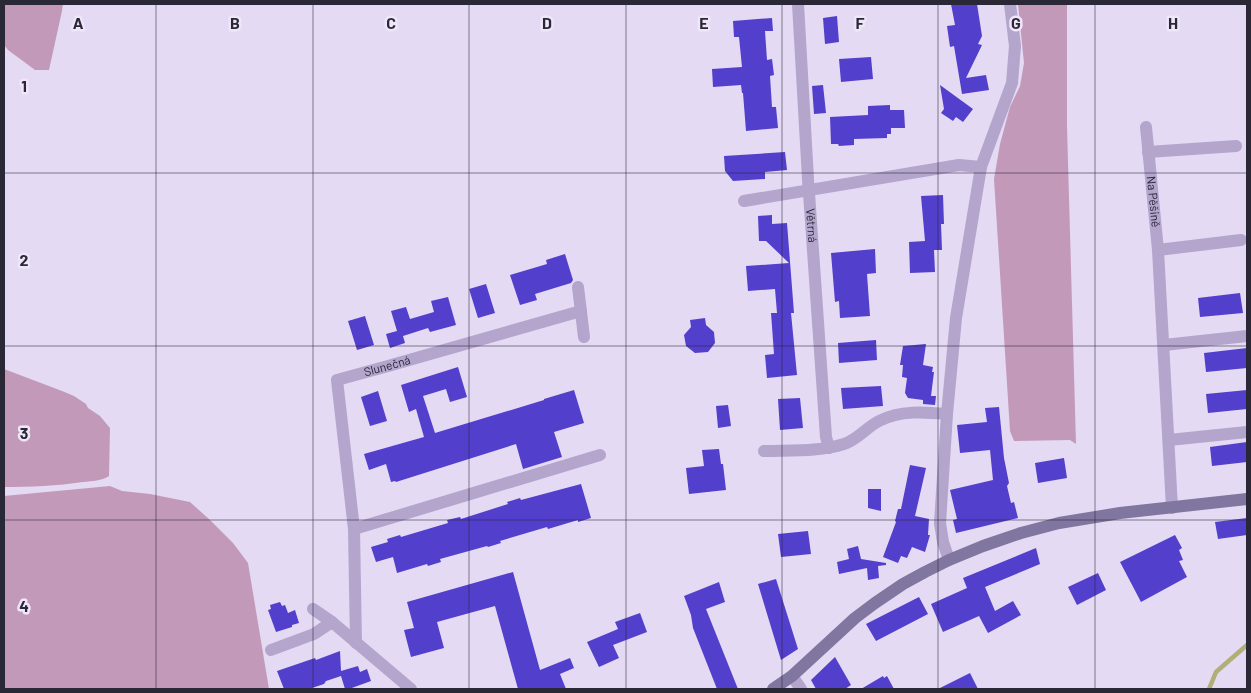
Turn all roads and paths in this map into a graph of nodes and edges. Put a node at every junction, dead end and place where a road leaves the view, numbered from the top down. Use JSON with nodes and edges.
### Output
{"nodes":[{"id":1,"x":798,"y":4,"type":"edge"},
{"id":2,"x":1010,"y":4,"type":"edge"},
{"id":3,"x":1146,"y":127,"type":"dead end"},
{"id":4,"x":1236,"y":146,"type":"dead end"},
{"id":5,"x":1148,"y":152,"type":"junction"},
{"id":6,"x":981,"y":167,"type":"junction"},
{"id":7,"x":808,"y":190,"type":"junction"},
{"id":8,"x":744,"y":201,"type":"dead end"},
{"id":9,"x":1241,"y":240,"type":"dead end"},
{"id":10,"x":1158,"y":250,"type":"junction"},
{"id":11,"x":578,"y":287,"type":"dead end"},
{"id":12,"x":581,"y":311,"type":"junction"},
{"id":13,"x":1247,"y":336,"type":"edge"},
{"id":14,"x":584,"y":337,"type":"dead end"},
{"id":15,"x":1164,"y":345,"type":"junction"},
{"id":16,"x":947,"y":414,"type":"junction"},
{"id":17,"x":1247,"y":432,"type":"edge"},
{"id":18,"x":1169,"y":440,"type":"junction"},
{"id":19,"x":829,"y":448,"type":"junction"},
{"id":20,"x":764,"y":450,"type":"dead end"},
{"id":21,"x":600,"y":455,"type":"dead end"},
{"id":22,"x":1247,"y":499,"type":"edge"},
{"id":23,"x":1172,"y":508,"type":"junction"},
{"id":24,"x":354,"y":529,"type":"junction"},
{"id":25,"x":949,"y":560,"type":"junction"},
{"id":26,"x":313,"y":609,"type":"dead end"},
{"id":27,"x":327,"y":625,"type":"junction"},
{"id":28,"x":356,"y":643,"type":"junction"},
{"id":29,"x":271,"y":650,"type":"dead end"},
{"id":30,"x":792,"y":676,"type":"junction"},
{"id":31,"x":404,"y":688,"type":"edge"},
{"id":32,"x":773,"y":689,"type":"edge"},
{"id":33,"x":801,"y":689,"type":"edge"}],
"edges":[{"from":1,"to":7,"type":"street","name":"Větrná"},
{"from":2,"to":6,"type":"street"},
{"from":3,"to":5,"type":"street","name":"Na Pěšině"},
{"from":4,"to":5,"type":"street"},
{"from":5,"to":10,"type":"street","name":"Na Pěšině"},
{"from":6,"to":7,"type":"street"},
{"from":6,"to":16,"type":"street"},
{"from":7,"to":8,"type":"street"},
{"from":7,"to":19,"type":"street","name":"Větrná"},
{"from":9,"to":10,"type":"street"},
{"from":10,"to":15,"type":"street","name":"Na Pěšině"},
{"from":11,"to":12,"type":"street"},
{"from":12,"to":14,"type":"street"},
{"from":12,"to":24,"type":"street","name":"Slunečná"},
{"from":13,"to":15,"type":"street"},
{"from":15,"to":18,"type":"street","name":"Na Pěšině"},
{"from":16,"to":19,"type":"street"},
{"from":16,"to":25,"type":"street"},
{"from":17,"to":18,"type":"street"},
{"from":18,"to":23,"type":"street","name":"Na Pěšině"},
{"from":19,"to":20,"type":"street"},
{"from":21,"to":24,"type":"street"},
{"from":22,"to":23,"type":"main road"},
{"from":23,"to":25,"type":"main road"},
{"from":24,"to":28,"type":"street","name":"Slunečná"},
{"from":25,"to":30,"type":"main road"},
{"from":26,"to":27,"type":"street"},
{"from":27,"to":28,"type":"street"},
{"from":27,"to":29,"type":"street"},
{"from":28,"to":31,"type":"street"},
{"from":30,"to":32,"type":"main road"},
{"from":30,"to":33,"type":"street"}]}
